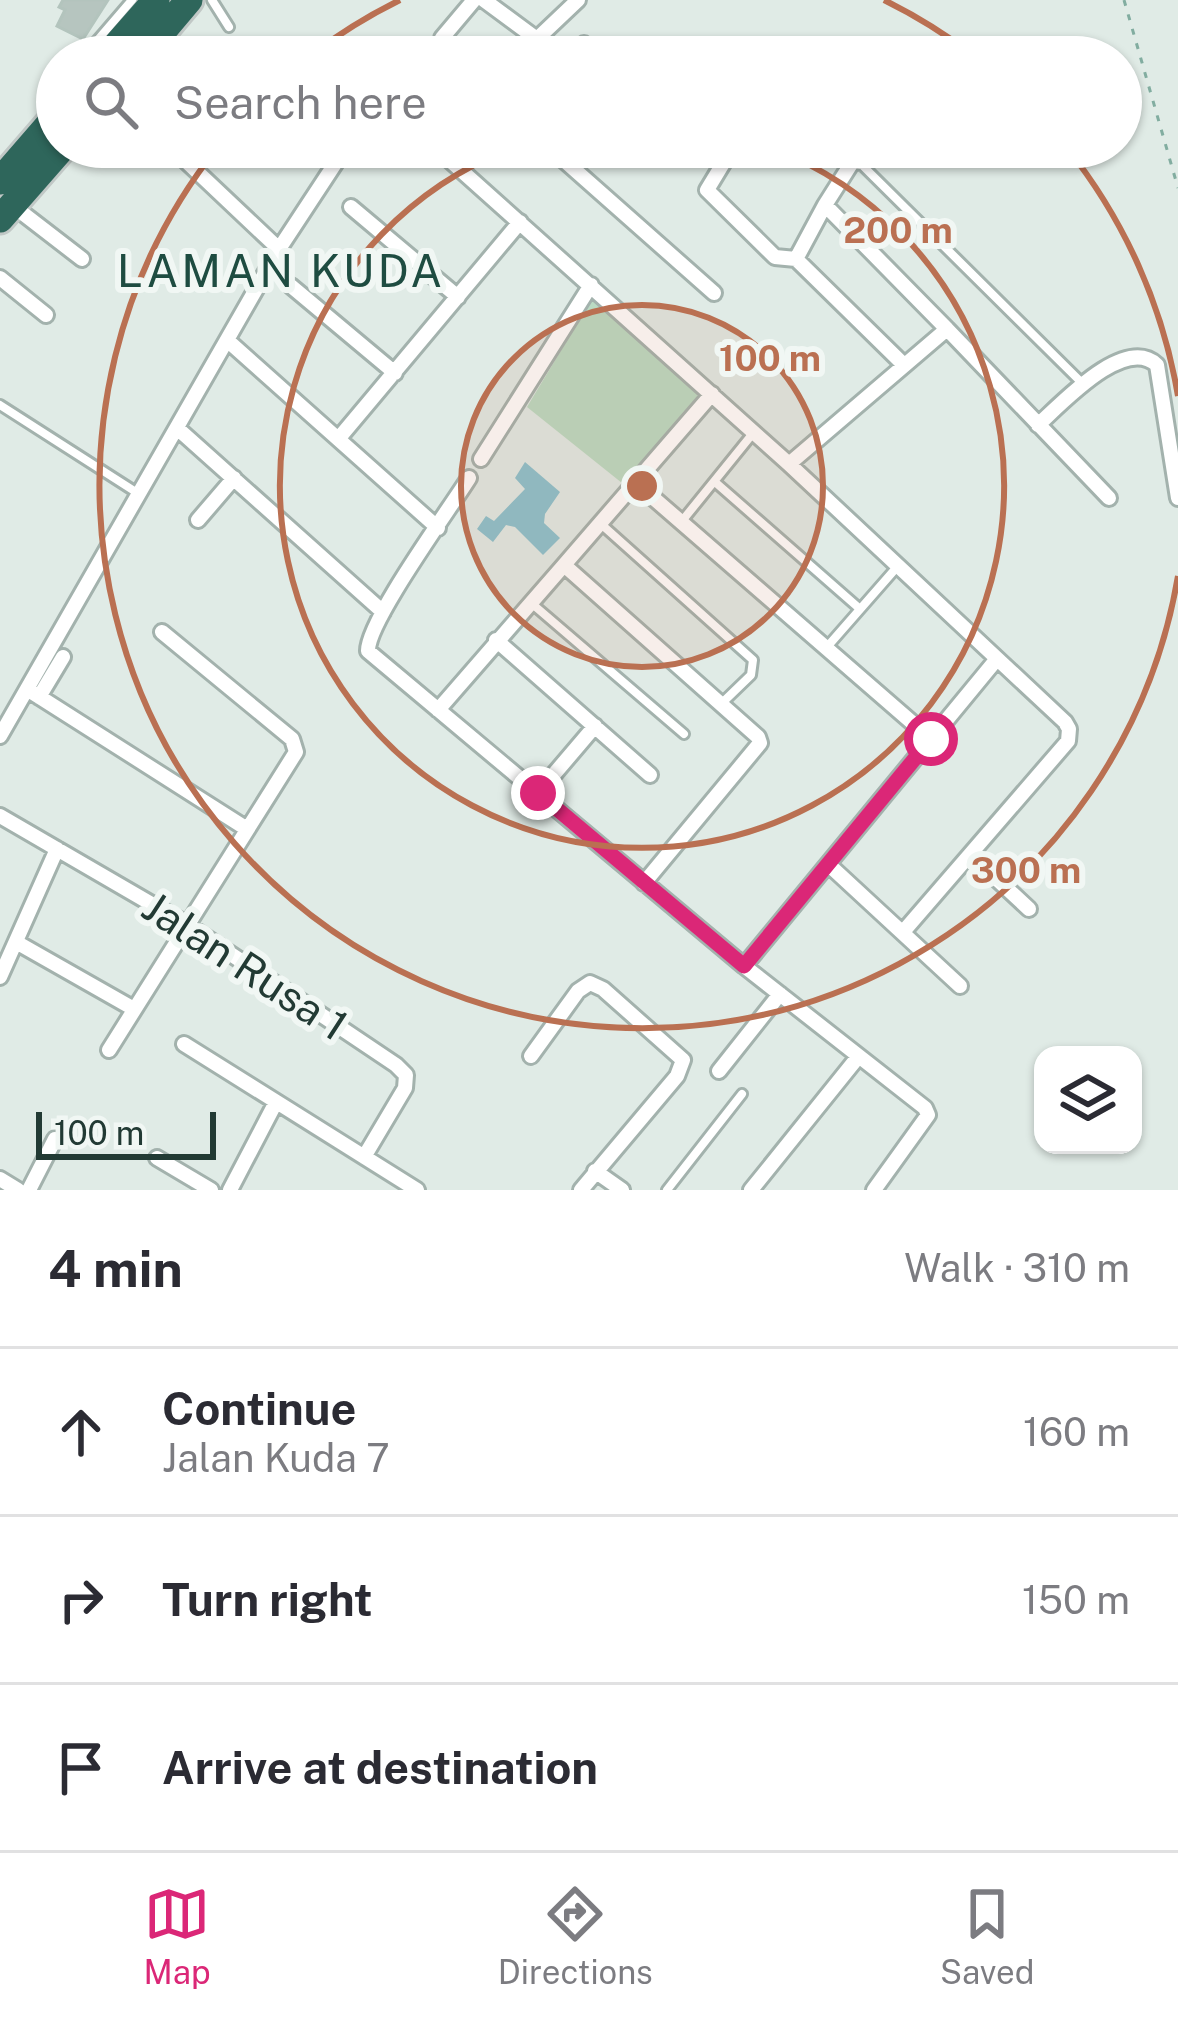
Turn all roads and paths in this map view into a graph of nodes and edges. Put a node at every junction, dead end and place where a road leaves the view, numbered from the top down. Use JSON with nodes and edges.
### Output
{"nodes":[{"id":1,"x":190,"y":0,"type":"edge"},
{"id":2,"x":212,"y":0,"type":"edge"},
{"id":3,"x":474,"y":0,"type":"edge"},
{"id":4,"x":484,"y":0,"type":"edge"},
{"id":5,"x":578,"y":0,"type":"edge"},
{"id":6,"x":1124,"y":0,"type":"edge"},
{"id":7,"x":142,"y":2,"type":"edge"},
{"id":8,"x":229,"y":27,"type":"dead end"},
{"id":9,"x":113,"y":36,"type":"edge"},
{"id":10,"x":159,"y":36,"type":"edge"},
{"id":11,"x":444,"y":36,"type":"edge"},
{"id":12,"x":538,"y":36,"type":"edge"},
{"id":13,"x":540,"y":36,"type":"edge"},
{"id":14,"x":1134,"y":36,"type":"edge"},
{"id":15,"x":1142,"y":63,"type":"edge"},
{"id":16,"x":36,"y":138,"type":"edge"},
{"id":17,"x":40,"y":168,"type":"edge"},
{"id":18,"x":193,"y":168,"type":"edge"},
{"id":19,"x":332,"y":168,"type":"edge"},
{"id":20,"x":459,"y":168,"type":"edge"},
{"id":21,"x":574,"y":168,"type":"edge"},
{"id":22,"x":720,"y":168,"type":"edge"},
{"id":23,"x":848,"y":168,"type":"edge"},
{"id":24,"x":865,"y":168,"type":"edge"},
{"id":25,"x":1178,"y":188,"type":"edge"},
{"id":26,"x":4,"y":202,"type":"edge"},
{"id":27,"x":825,"y":205,"type":"junction"},
{"id":28,"x":351,"y":207,"type":"dead end"},
{"id":29,"x":520,"y":222,"type":"junction"},
{"id":30,"x":279,"y":249,"type":"junction"},
{"id":31,"x":82,"y":259,"type":"dead end"},
{"id":32,"x":796,"y":259,"type":"junction"},
{"id":33,"x":0,"y":278,"type":"edge"},
{"id":34,"x":591,"y":285,"type":"junction"},
{"id":35,"x":291,"y":286,"type":"dead end"},
{"id":36,"x":715,"y":293,"type":"dead end"},
{"id":37,"x":458,"y":297,"type":"junction"},
{"id":38,"x":46,"y":315,"type":"dead end"},
{"id":39,"x":947,"y":329,"type":"junction"},
{"id":40,"x":227,"y":340,"type":"junction"},
{"id":41,"x":904,"y":365,"type":"junction"},
{"id":42,"x":1157,"y":365,"type":"junction"},
{"id":43,"x":395,"y":373,"type":"junction"},
{"id":44,"x":1178,"y":377,"type":"edge"},
{"id":45,"x":1083,"y":384,"type":"junction"},
{"id":46,"x":712,"y":394,"type":"junction"},
{"id":47,"x":0,"y":405,"type":"edge"},
{"id":48,"x":1038,"y":425,"type":"junction"},
{"id":49,"x":177,"y":428,"type":"junction"},
{"id":50,"x":754,"y":432,"type":"junction"},
{"id":51,"x":339,"y":438,"type":"junction"},
{"id":52,"x":481,"y":459,"type":"dead end"},
{"id":53,"x":789,"y":464,"type":"junction"},
{"id":54,"x":234,"y":478,"type":"junction"},
{"id":55,"x":469,"y":478,"type":"dead end"},
{"id":56,"x":635,"y":482,"type":"junction"},
{"id":57,"x":715,"y":482,"type":"junction"},
{"id":58,"x":139,"y":494,"type":"junction"},
{"id":59,"x":1109,"y":498,"type":"dead end"},
{"id":60,"x":1178,"y":498,"type":"edge"},
{"id":61,"x":198,"y":520,"type":"dead end"},
{"id":62,"x":681,"y":522,"type":"junction"},
{"id":63,"x":600,"y":524,"type":"junction"},
{"id":64,"x":438,"y":528,"type":"junction"},
{"id":65,"x":564,"y":565,"type":"junction"},
{"id":66,"x":897,"y":566,"type":"junction"},
{"id":67,"x":529,"y":601,"type":"junction"},
{"id":68,"x":860,"y":609,"type":"junction"},
{"id":69,"x":383,"y":612,"type":"junction"},
{"id":70,"x":162,"y":632,"type":"dead end"},
{"id":71,"x":496,"y":640,"type":"junction"},
{"id":72,"x":826,"y":648,"type":"junction"},
{"id":73,"x":63,"y":657,"type":"dead end"},
{"id":74,"x":996,"y":660,"type":"junction"},
{"id":75,"x":33,"y":693,"type":"junction"},
{"id":76,"x":722,"y":703,"type":"junction"},
{"id":77,"x":438,"y":710,"type":"junction"},
{"id":78,"x":596,"y":726,"type":"junction"},
{"id":79,"x":684,"y":734,"type":"dead end"},
{"id":80,"x":0,"y":736,"type":"edge"},
{"id":81,"x":931,"y":739,"type":"junction"},
{"id":82,"x":650,"y":775,"type":"dead end"},
{"id":83,"x":538,"y":793,"type":"junction"},
{"id":84,"x":0,"y":816,"type":"edge"},
{"id":85,"x":248,"y":830,"type":"junction"},
{"id":86,"x":57,"y":849,"type":"junction"},
{"id":87,"x":972,"y":856,"type":"junction"},
{"id":88,"x":828,"y":864,"type":"junction"},
{"id":89,"x":644,"y":883,"type":"junction"},
{"id":90,"x":1029,"y":909,"type":"dead end"},
{"id":91,"x":186,"y":924,"type":"junction"},
{"id":92,"x":903,"y":932,"type":"junction"},
{"id":93,"x":16,"y":942,"type":"junction"},
{"id":94,"x":744,"y":966,"type":"junction"},
{"id":95,"x":0,"y":977,"type":"edge"},
{"id":96,"x":960,"y":986,"type":"dead end"},
{"id":97,"x":780,"y":994,"type":"junction"},
{"id":98,"x":134,"y":1009,"type":"junction"},
{"id":99,"x":184,"y":1044,"type":"dead end"},
{"id":100,"x":109,"y":1050,"type":"dead end"},
{"id":101,"x":531,"y":1056,"type":"dead end"},
{"id":102,"x":858,"y":1057,"type":"junction"},
{"id":103,"x":719,"y":1070,"type":"dead end"},
{"id":104,"x":742,"y":1094,"type":"dead end"},
{"id":105,"x":276,"y":1102,"type":"junction"},
{"id":106,"x":55,"y":1139,"type":"dead end"},
{"id":107,"x":364,"y":1157,"type":"junction"},
{"id":108,"x":157,"y":1158,"type":"dead end"},
{"id":109,"x":595,"y":1171,"type":"junction"},
{"id":110,"x":0,"y":1179,"type":"edge"},
{"id":111,"x":18,"y":1190,"type":"edge"},
{"id":112,"x":29,"y":1190,"type":"edge"},
{"id":113,"x":211,"y":1190,"type":"edge"},
{"id":114,"x":230,"y":1190,"type":"edge"},
{"id":115,"x":417,"y":1190,"type":"edge"},
{"id":116,"x":581,"y":1190,"type":"edge"},
{"id":117,"x":622,"y":1190,"type":"edge"},
{"id":118,"x":667,"y":1190,"type":"edge"},
{"id":119,"x":751,"y":1190,"type":"edge"},
{"id":120,"x":874,"y":1190,"type":"edge"}],
"edges":[{"from":1,"to":10,"type":"highway"},
{"from":2,"to":8,"type":"lane"},
{"from":3,"to":11,"type":"street"},
{"from":4,"to":12,"type":"street"},
{"from":5,"to":13,"type":"street"},
{"from":6,"to":14,"type":"path"},
{"from":7,"to":9,"type":"highway"},
{"from":15,"to":25,"type":"path"},
{"from":16,"to":26,"type":"highway"},
{"from":17,"to":26,"type":"highway"},
{"from":18,"to":30,"type":"street"},
{"from":19,"to":30,"type":"street"},
{"from":20,"to":29,"type":"street"},
{"from":21,"to":36,"type":"street"},
{"from":22,"to":32,"type":"street"},
{"from":23,"to":27,"type":"street"},
{"from":24,"to":45,"type":"lane"},
{"from":26,"to":31,"type":"street"},
{"from":27,"to":32,"type":"street"},
{"from":27,"to":39,"type":"street"},
{"from":28,"to":37,"type":"street"},
{"from":29,"to":34,"type":"street"},
{"from":29,"to":37,"type":"street"},
{"from":30,"to":40,"type":"street"},
{"from":32,"to":41,"type":"street"},
{"from":33,"to":38,"type":"street"},
{"from":34,"to":46,"type":"street"},
{"from":34,"to":52,"type":"street"},
{"from":35,"to":43,"type":"street"},
{"from":37,"to":43,"type":"street"},
{"from":39,"to":41,"type":"street"},
{"from":39,"to":48,"type":"street"},
{"from":40,"to":49,"type":"street"},
{"from":40,"to":51,"type":"street"},
{"from":41,"to":53,"type":"street"},
{"from":42,"to":44,"type":"street"},
{"from":42,"to":45,"type":"street"},
{"from":42,"to":60,"type":"street"},
{"from":43,"to":51,"type":"street"},
{"from":45,"to":48,"type":"street"},
{"from":46,"to":50,"type":"street"},
{"from":46,"to":56,"type":"street"},
{"from":47,"to":58,"type":"lane"},
{"from":48,"to":59,"type":"street"},
{"from":49,"to":54,"type":"street"},
{"from":49,"to":58,"type":"street"},
{"from":50,"to":53,"type":"street"},
{"from":50,"to":57,"type":"lane"},
{"from":51,"to":64,"type":"street"},
{"from":53,"to":66,"type":"street"},
{"from":54,"to":61,"type":"street"},
{"from":54,"to":69,"type":"street"},
{"from":55,"to":64,"type":"street"},
{"from":56,"to":62,"type":"street"},
{"from":56,"to":63,"type":"street"},
{"from":57,"to":62,"type":"lane"},
{"from":57,"to":68,"type":"lane"},
{"from":58,"to":75,"type":"street"},
{"from":62,"to":72,"type":"street"},
{"from":63,"to":65,"type":"street"},
{"from":63,"to":76,"type":"lane"},
{"from":64,"to":69,"type":"street"},
{"from":65,"to":67,"type":"street"},
{"from":65,"to":76,"type":"street"},
{"from":66,"to":68,"type":"lane"},
{"from":66,"to":74,"type":"street"},
{"from":67,"to":71,"type":"street"},
{"from":67,"to":79,"type":"lane"},
{"from":68,"to":72,"type":"lane"},
{"from":69,"to":77,"type":"street"},
{"from":70,"to":85,"type":"street"},
{"from":71,"to":77,"type":"street"},
{"from":71,"to":78,"type":"street"},
{"from":72,"to":81,"type":"street"},
{"from":73,"to":75,"type":"street"},
{"from":74,"to":81,"type":"street"},
{"from":74,"to":87,"type":"street"},
{"from":75,"to":80,"type":"street"},
{"from":75,"to":85,"type":"street"},
{"from":76,"to":89,"type":"street"},
{"from":77,"to":83,"type":"street"},
{"from":78,"to":82,"type":"street"},
{"from":78,"to":83,"type":"street"},
{"from":81,"to":88,"type":"street"},
{"from":83,"to":89,"type":"street"},
{"from":84,"to":86,"type":"street","name":"Jalan Rusa 1"},
{"from":85,"to":91,"type":"street"},
{"from":86,"to":91,"type":"street","name":"Jalan Rusa 1"},
{"from":86,"to":93,"type":"street"},
{"from":87,"to":90,"type":"street"},
{"from":87,"to":92,"type":"street"},
{"from":88,"to":92,"type":"street"},
{"from":88,"to":94,"type":"street"},
{"from":89,"to":94,"type":"street"},
{"from":91,"to":98,"type":"street"},
{"from":91,"to":107,"type":"street","name":"Jalan Rusa 1"},
{"from":92,"to":96,"type":"street"},
{"from":93,"to":95,"type":"street"},
{"from":93,"to":98,"type":"street"},
{"from":94,"to":97,"type":"street"},
{"from":97,"to":102,"type":"street"},
{"from":97,"to":103,"type":"street"},
{"from":98,"to":100,"type":"street"},
{"from":99,"to":105,"type":"street"},
{"from":101,"to":109,"type":"street"},
{"from":102,"to":119,"type":"street"},
{"from":102,"to":120,"type":"street"},
{"from":104,"to":118,"type":"lane"},
{"from":105,"to":107,"type":"street"},
{"from":105,"to":114,"type":"street"},
{"from":106,"to":112,"type":"street"},
{"from":107,"to":115,"type":"street"},
{"from":108,"to":113,"type":"street"},
{"from":109,"to":116,"type":"street"},
{"from":109,"to":117,"type":"street"},
{"from":110,"to":111,"type":"street"}]}
